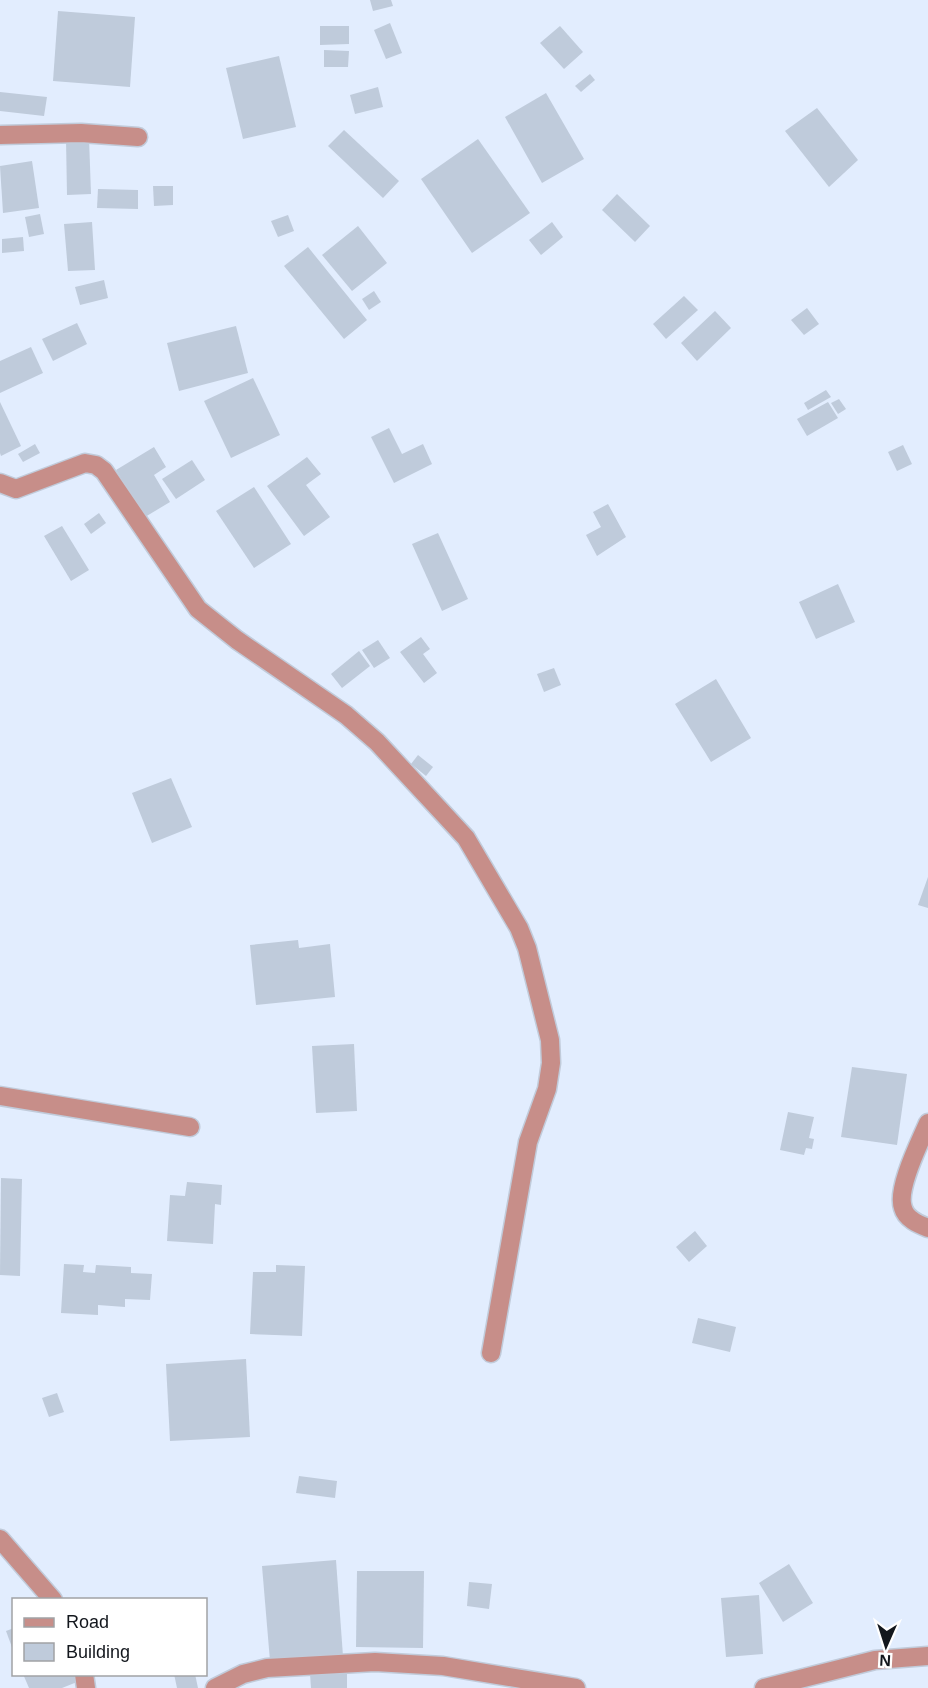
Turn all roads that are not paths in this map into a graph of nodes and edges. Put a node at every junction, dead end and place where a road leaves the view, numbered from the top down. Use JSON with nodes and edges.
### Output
{"nodes":[{"id":1,"x":0,"y":135,"type":"edge"},
{"id":2,"x":138,"y":137,"type":"dead end"},
{"id":3,"x":0,"y":483,"type":"edge"},
{"id":4,"x":0,"y":1096,"type":"edge"},
{"id":5,"x":928,"y":1123,"type":"edge"},
{"id":6,"x":190,"y":1127,"type":"dead end"},
{"id":7,"x":928,"y":1228,"type":"edge"},
{"id":8,"x":491,"y":1353,"type":"dead end"},
{"id":9,"x":0,"y":1539,"type":"edge"},
{"id":10,"x":52,"y":1598,"type":"edge"},
{"id":11,"x":928,"y":1656,"type":"edge"},
{"id":12,"x":215,"y":1688,"type":"edge"},
{"id":13,"x":576,"y":1688,"type":"edge"},
{"id":14,"x":764,"y":1688,"type":"edge"}],
"edges":[{"from":1,"to":2,"type":"street"},
{"from":3,"to":8,"type":"street"},
{"from":4,"to":6,"type":"street"},
{"from":5,"to":7,"type":"street"},
{"from":9,"to":10,"type":"street"},
{"from":11,"to":14,"type":"street"},
{"from":12,"to":13,"type":"street"}]}
